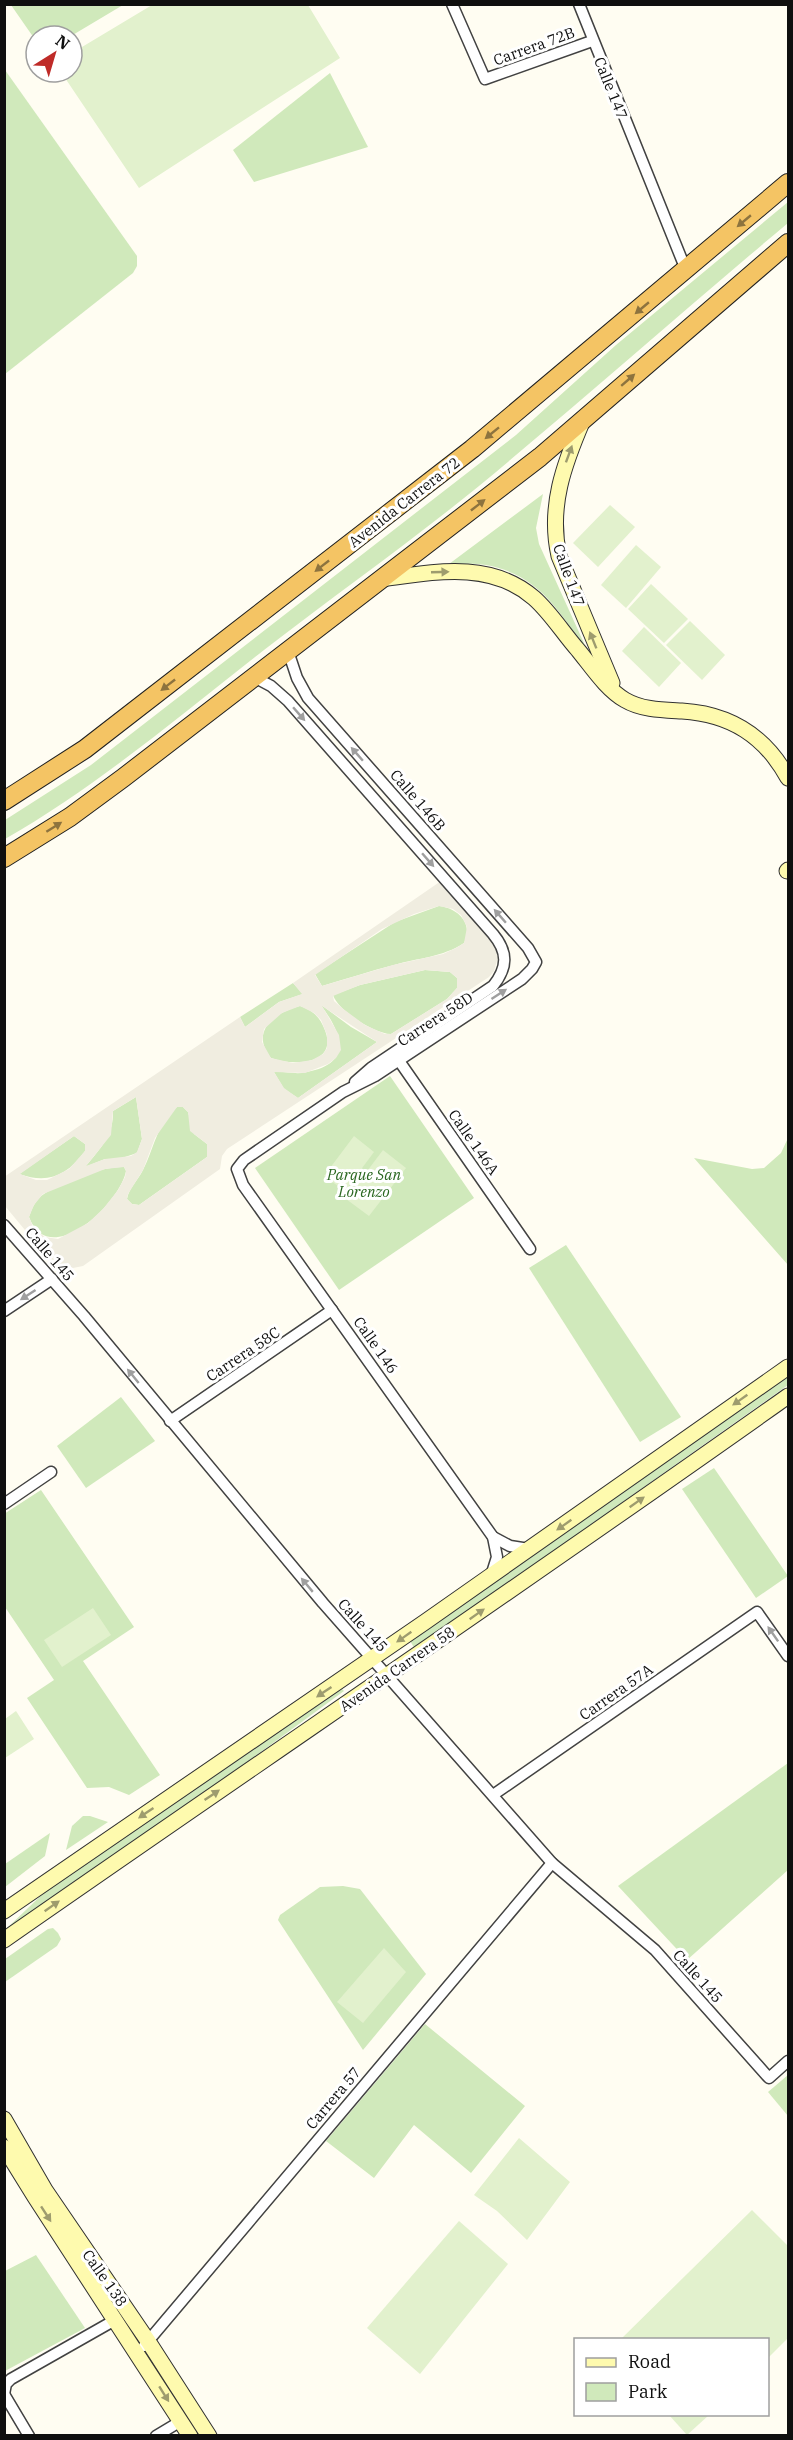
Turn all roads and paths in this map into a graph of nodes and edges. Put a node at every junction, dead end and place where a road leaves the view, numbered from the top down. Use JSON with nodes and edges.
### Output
{"nodes":[{"id":1,"x":452,"y":4,"type":"edge"},
{"id":2,"x":579,"y":4,"type":"edge"},
{"id":3,"x":592,"y":41,"type":"junction"},
{"id":4,"x":789,"y":183,"type":"edge"},
{"id":5,"x":789,"y":243,"type":"edge"},
{"id":6,"x":686,"y":270,"type":"junction"},
{"id":7,"x":584,"y":419,"type":"junction"},
{"id":8,"x":382,"y":579,"type":"junction"},
{"id":9,"x":288,"y":651,"type":"junction"},
{"id":10,"x":255,"y":677,"type":"junction"},
{"id":11,"x":617,"y":694,"type":"junction"},
{"id":12,"x":329,"y":723,"type":"junction"},
{"id":13,"x":316,"y":734,"type":"junction"},
{"id":14,"x":789,"y":778,"type":"edge"},
{"id":15,"x":4,"y":801,"type":"edge"},
{"id":16,"x":4,"y":858,"type":"edge"},
{"id":17,"x":536,"y":962,"type":"joint"},
{"id":18,"x":396,"y":1057,"type":"junction"},
{"id":19,"x":237,"y":1169,"type":"joint"},
{"id":20,"x":4,"y":1225,"type":"edge"},
{"id":21,"x":530,"y":1249,"type":"dead end"},
{"id":22,"x":52,"y":1279,"type":"junction"},
{"id":23,"x":332,"y":1310,"type":"junction"},
{"id":24,"x":4,"y":1311,"type":"edge"},
{"id":25,"x":789,"y":1367,"type":"edge"},
{"id":26,"x":789,"y":1396,"type":"edge"},
{"id":27,"x":170,"y":1421,"type":"junction"},
{"id":28,"x":51,"y":1472,"type":"dead end"},
{"id":29,"x":4,"y":1504,"type":"edge"},
{"id":30,"x":493,"y":1537,"type":"junction"},
{"id":31,"x":529,"y":1549,"type":"junction"},
{"id":32,"x":491,"y":1576,"type":"junction"},
{"id":33,"x":789,"y":1656,"type":"edge"},
{"id":34,"x":373,"y":1659,"type":"junction"},
{"id":35,"x":387,"y":1676,"type":"junction"},
{"id":36,"x":493,"y":1796,"type":"junction"},
{"id":37,"x":552,"y":1863,"type":"junction"},
{"id":38,"x":4,"y":1911,"type":"edge"},
{"id":39,"x":4,"y":1940,"type":"edge"},
{"id":40,"x":789,"y":2061,"type":"edge"},
{"id":41,"x":4,"y":2119,"type":"edge"},
{"id":42,"x":4,"y":2146,"type":"edge"},
{"id":43,"x":115,"y":2320,"type":"junction"},
{"id":44,"x":143,"y":2347,"type":"junction"},
{"id":45,"x":5,"y":2391,"type":"edge"},
{"id":46,"x":181,"y":2421,"type":"junction"},
{"id":47,"x":29,"y":2436,"type":"edge"},
{"id":48,"x":156,"y":2436,"type":"edge"},
{"id":49,"x":190,"y":2436,"type":"edge"},
{"id":50,"x":209,"y":2436,"type":"edge"}],
"edges":[{"from":1,"to":3,"type":"street","name":"Carrera 72B"},
{"from":2,"to":3,"type":"street","name":"Calle 147"},
{"from":3,"to":6,"type":"street","name":"Calle 147"},
{"from":4,"to":6,"type":"highway","name":"Avenida Carrera 72","one_way":true},
{"from":7,"to":5,"type":"highway","one_way":true},
{"from":6,"to":15,"type":"highway","name":"Avenida Carrera 72","one_way":true},
{"from":8,"to":7,"type":"highway","one_way":true},
{"from":11,"to":7,"type":"main road","name":"Calle 147","one_way":true},
{"from":8,"to":9,"type":"highway"},
{"from":8,"to":11,"type":"main road","name":"Calle 147","one_way":true},
{"from":9,"to":10,"type":"highway"},
{"from":9,"to":12,"type":"street","name":"Calle 146B"},
{"from":10,"to":13,"type":"street","one_way":true},
{"from":16,"to":10,"type":"highway","one_way":true},
{"from":11,"to":14,"type":"main road","name":"Calle 147"},
{"from":12,"to":13,"type":"street"},
{"from":17,"to":12,"type":"street","name":"Calle 146B","one_way":true},
{"from":13,"to":18,"type":"street","name":"Carrera 58D","one_way":true},
{"from":18,"to":17,"type":"street","name":"Carrera 58D","one_way":true},
{"from":18,"to":19,"type":"street","name":"Carrera 58D"},
{"from":18,"to":21,"type":"street","name":"Calle 146A"},
{"from":19,"to":23,"type":"street","name":"Calle 146"},
{"from":20,"to":22,"type":"street","name":"Calle 145"},
{"from":22,"to":24,"type":"street","one_way":true},
{"from":27,"to":22,"type":"street","name":"Calle 145","one_way":true},
{"from":23,"to":27,"type":"street","name":"Carrera 58C"},
{"from":23,"to":30,"type":"street","name":"Calle 146"},
{"from":25,"to":31,"type":"main road","name":"Avenida Carrera 58","one_way":true},
{"from":35,"to":26,"type":"main road","name":"Avenida Carrera 58","one_way":true},
{"from":34,"to":27,"type":"street","name":"Calle 145","one_way":true},
{"from":28,"to":29,"type":"street"},
{"from":30,"to":31,"type":"street"},
{"from":30,"to":32,"type":"street"},
{"from":31,"to":32,"type":"main road","name":"Avenida Carrera 58"},
{"from":32,"to":34,"type":"main road","name":"Avenida Carrera 58","one_way":true},
{"from":33,"to":36,"type":"street","name":"Carrera 57A","one_way":true},
{"from":34,"to":35,"type":"street","name":"Calle 145"},
{"from":34,"to":38,"type":"main road","name":"Avenida Carrera 58","one_way":true},
{"from":35,"to":36,"type":"street","name":"Calle 145"},
{"from":39,"to":35,"type":"main road","name":"Avenida Carrera 58","one_way":true},
{"from":36,"to":37,"type":"street","name":"Calle 145"},
{"from":37,"to":40,"type":"street","name":"Calle 145"},
{"from":37,"to":44,"type":"street","name":"Carrera 57"},
{"from":41,"to":44,"type":"main road","name":"Calle 138"},
{"from":42,"to":43,"type":"main road","name":"Calle 138","one_way":true},
{"from":43,"to":44,"type":"main road","name":"Calle 138"},
{"from":43,"to":45,"type":"street"},
{"from":44,"to":46,"type":"main road","name":"Calle 138","one_way":true},
{"from":44,"to":50,"type":"main road","name":"Calle 138"},
{"from":45,"to":47,"type":"street"},
{"from":46,"to":48,"type":"street"},
{"from":46,"to":49,"type":"main road","name":"Calle 138"}]}
